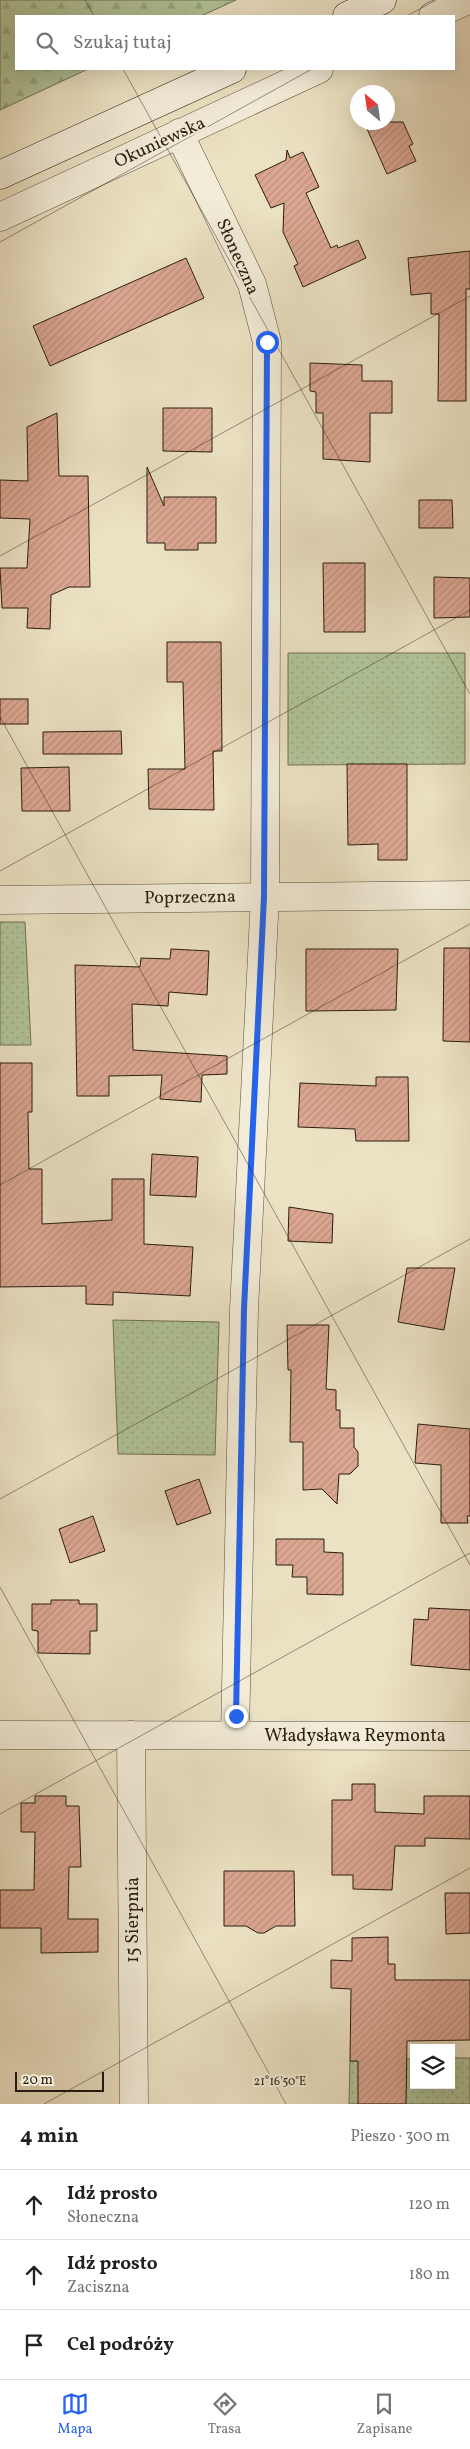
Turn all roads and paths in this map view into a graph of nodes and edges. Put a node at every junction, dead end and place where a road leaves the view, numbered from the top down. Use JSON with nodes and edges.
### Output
{"nodes":[{"id":1,"x":382,"y":0,"type":"edge"},
{"id":2,"x":468,"y":0,"type":"edge"},
{"id":3,"x":349,"y":15,"type":"edge"},
{"id":4,"x":435,"y":15,"type":"edge"},
{"id":5,"x":230,"y":70,"type":"edge"},
{"id":6,"x":317,"y":70,"type":"edge"},
{"id":7,"x":180,"y":134,"type":"junction"},
{"id":8,"x":0,"y":175,"type":"edge"},
{"id":9,"x":0,"y":216,"type":"edge"},
{"id":10,"x":470,"y":895,"type":"edge"},
{"id":11,"x":264,"y":897,"type":"junction"},
{"id":12,"x":0,"y":900,"type":"edge"},
{"id":13,"x":0,"y":1735,"type":"edge"},
{"id":14,"x":131,"y":1735,"type":"junction"},
{"id":15,"x":236,"y":1735,"type":"junction"},
{"id":16,"x":470,"y":1736,"type":"edge"},
{"id":17,"x":134,"y":2104,"type":"edge"}],
"edges":[{"from":1,"to":3,"type":"street"},
{"from":2,"to":4,"type":"street"},
{"from":5,"to":8,"type":"street"},
{"from":6,"to":7,"type":"street","name":"Okuniewska"},
{"from":7,"to":9,"type":"street","name":"Okuniewska"},
{"from":7,"to":11,"type":"street","name":"Słoneczna"},
{"from":10,"to":11,"type":"street","name":"Poprzeczna"},
{"from":11,"to":12,"type":"street","name":"Poprzeczna"},
{"from":11,"to":15,"type":"street","name":"Słoneczna"},
{"from":13,"to":14,"type":"street","name":"Władysława Reymonta"},
{"from":14,"to":15,"type":"street","name":"Władysława Reymonta"},
{"from":14,"to":17,"type":"street","name":"15 Sierpnia"},
{"from":15,"to":16,"type":"street","name":"Władysława Reymonta"}]}
